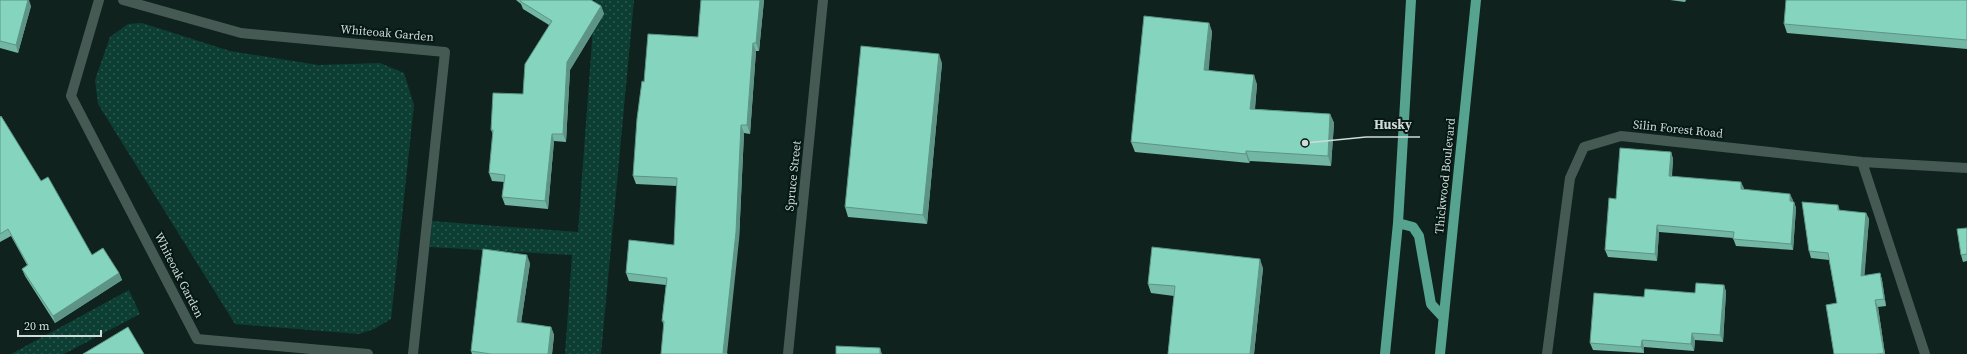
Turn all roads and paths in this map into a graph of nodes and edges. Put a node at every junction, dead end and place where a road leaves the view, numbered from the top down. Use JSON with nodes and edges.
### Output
{"nodes":[{"id":1,"x":99,"y":0,"type":"edge"},
{"id":2,"x":123,"y":0,"type":"edge"},
{"id":3,"x":823,"y":0,"type":"edge"},
{"id":4,"x":1411,"y":0,"type":"edge"},
{"id":5,"x":1476,"y":0,"type":"edge"},
{"id":6,"x":1862,"y":162,"type":"junction"},
{"id":7,"x":1967,"y":168,"type":"edge"},
{"id":8,"x":1398,"y":223,"type":"junction"},
{"id":9,"x":1443,"y":317,"type":"junction"},
{"id":10,"x":368,"y":354,"type":"edge"},
{"id":11,"x":413,"y":354,"type":"edge"},
{"id":12,"x":788,"y":354,"type":"edge"},
{"id":13,"x":1385,"y":354,"type":"edge"},
{"id":14,"x":1440,"y":354,"type":"edge"},
{"id":15,"x":1546,"y":354,"type":"edge"},
{"id":16,"x":1925,"y":354,"type":"edge"}],
"edges":[{"from":1,"to":10,"type":"street","name":"Whiteoak Garden"},
{"from":2,"to":11,"type":"street","name":"Whiteoak Garden"},
{"from":3,"to":12,"type":"street","name":"Spruce Street"},
{"from":4,"to":8,"type":"main road"},
{"from":5,"to":9,"type":"main road","name":"Thickwood Boulevard"},
{"from":6,"to":7,"type":"street","name":"Silin Forest Road"},
{"from":6,"to":15,"type":"street","name":"Silin Forest Road"},
{"from":6,"to":16,"type":"street"},
{"from":8,"to":9,"type":"main road"},
{"from":8,"to":13,"type":"main road"},
{"from":9,"to":14,"type":"main road","name":"Thickwood Boulevard"}]}
